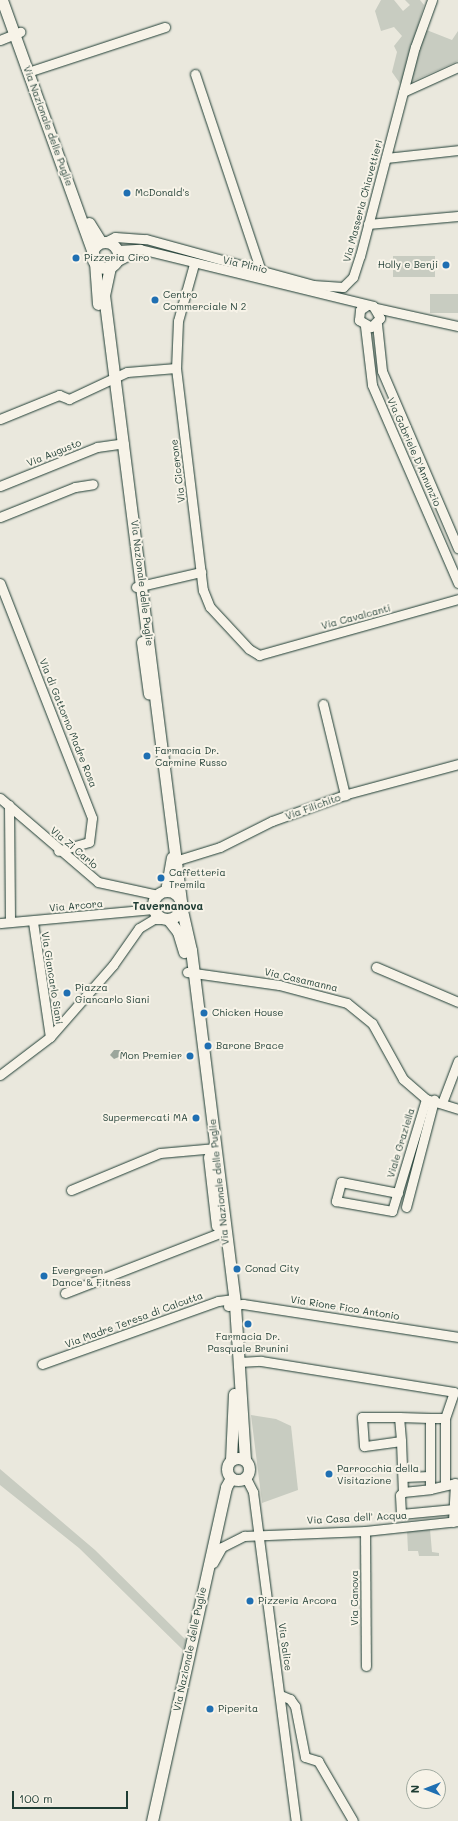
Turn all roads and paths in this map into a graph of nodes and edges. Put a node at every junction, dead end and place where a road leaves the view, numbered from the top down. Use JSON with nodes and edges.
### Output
{"nodes":[{"id":1,"x":2,"y":0,"type":"edge"},
{"id":2,"x":8,"y":0,"type":"edge"},
{"id":3,"x":432,"y":0,"type":"edge"},
{"id":4,"x":165,"y":27,"type":"dead end"},
{"id":5,"x":17,"y":34,"type":"junction"},
{"id":6,"x":0,"y":40,"type":"edge"},
{"id":7,"x":458,"y":67,"type":"edge"},
{"id":8,"x":34,"y":70,"type":"junction"},
{"id":9,"x":195,"y":74,"type":"dead end"},
{"id":10,"x":403,"y":92,"type":"junction"},
{"id":11,"x":458,"y":150,"type":"edge"},
{"id":12,"x":386,"y":158,"type":"junction"},
{"id":13,"x":458,"y":216,"type":"edge"},
{"id":14,"x":368,"y":224,"type":"junction"},
{"id":15,"x":110,"y":245,"type":"junction"},
{"id":16,"x":140,"y":249,"type":"junction"},
{"id":17,"x":94,"y":257,"type":"junction"},
{"id":18,"x":113,"y":264,"type":"junction"},
{"id":19,"x":194,"y":264,"type":"junction"},
{"id":20,"x":260,"y":271,"type":"junction"},
{"id":21,"x":346,"y":300,"type":"junction"},
{"id":22,"x":366,"y":306,"type":"junction"},
{"id":23,"x":376,"y":308,"type":"junction"},
{"id":24,"x":359,"y":313,"type":"junction"},
{"id":25,"x":377,"y":324,"type":"junction"},
{"id":26,"x":365,"y":326,"type":"junction"},
{"id":27,"x":458,"y":326,"type":"edge"},
{"id":28,"x":176,"y":368,"type":"junction"},
{"id":29,"x":112,"y":379,"type":"junction"},
{"id":30,"x":0,"y":419,"type":"edge"},
{"id":31,"x":120,"y":443,"type":"junction"},
{"id":32,"x":93,"y":484,"type":"dead end"},
{"id":33,"x":0,"y":486,"type":"edge"},
{"id":34,"x":0,"y":517,"type":"edge"},
{"id":35,"x":458,"y":548,"type":"edge"},
{"id":36,"x":201,"y":572,"type":"junction"},
{"id":37,"x":458,"y":583,"type":"edge"},
{"id":38,"x":0,"y":584,"type":"edge"},
{"id":39,"x":139,"y":586,"type":"junction"},
{"id":40,"x":458,"y":592,"type":"edge"},
{"id":41,"x":458,"y":600,"type":"edge"},
{"id":42,"x":259,"y":655,"type":"joint"},
{"id":43,"x":322,"y":704,"type":"dead end"},
{"id":44,"x":458,"y":764,"type":"edge"},
{"id":45,"x":345,"y":795,"type":"junction"},
{"id":46,"x":0,"y":798,"type":"edge"},
{"id":47,"x":9,"y":805,"type":"junction"},
{"id":48,"x":58,"y":850,"type":"junction"},
{"id":49,"x":175,"y":860,"type":"junction"},
{"id":50,"x":162,"y":893,"type":"junction"},
{"id":51,"x":181,"y":903,"type":"junction"},
{"id":52,"x":154,"y":909,"type":"junction"},
{"id":53,"x":166,"y":919,"type":"junction"},
{"id":54,"x":10,"y":922,"type":"junction"},
{"id":55,"x":33,"y":922,"type":"junction"},
{"id":56,"x":0,"y":923,"type":"edge"},
{"id":57,"x":376,"y":967,"type":"dead end"},
{"id":58,"x":190,"y":972,"type":"junction"},
{"id":59,"x":458,"y":1002,"type":"edge"},
{"id":60,"x":50,"y":1037,"type":"junction"},
{"id":61,"x":458,"y":1061,"type":"edge"},
{"id":62,"x":0,"y":1075,"type":"edge"},
{"id":63,"x":434,"y":1101,"type":"junction"},
{"id":64,"x":458,"y":1110,"type":"edge"},
{"id":65,"x":212,"y":1148,"type":"junction"},
{"id":66,"x":71,"y":1190,"type":"dead end"},
{"id":67,"x":398,"y":1193,"type":"junction"},
{"id":68,"x":406,"y":1207,"type":"dead end"},
{"id":69,"x":221,"y":1232,"type":"junction"},
{"id":70,"x":65,"y":1293,"type":"dead end"},
{"id":71,"x":231,"y":1303,"type":"junction"},
{"id":72,"x":458,"y":1337,"type":"edge"},
{"id":73,"x":239,"y":1362,"type":"junction"},
{"id":74,"x":42,"y":1364,"type":"dead end"},
{"id":75,"x":399,"y":1417,"type":"junction"},
{"id":76,"x":430,"y":1418,"type":"junction"},
{"id":77,"x":446,"y":1418,"type":"junction"},
{"id":78,"x":401,"y":1441,"type":"junction"},
{"id":79,"x":231,"y":1460,"type":"junction"},
{"id":80,"x":245,"y":1460,"type":"junction"},
{"id":81,"x":430,"y":1476,"type":"junction"},
{"id":82,"x":403,"y":1477,"type":"junction"},
{"id":83,"x":231,"y":1478,"type":"junction"},
{"id":84,"x":246,"y":1478,"type":"junction"},
{"id":85,"x":445,"y":1484,"type":"junction"},
{"id":86,"x":430,"y":1489,"type":"junction"},
{"id":87,"x":403,"y":1492,"type":"junction"},
{"id":88,"x":454,"y":1509,"type":"junction"},
{"id":89,"x":456,"y":1522,"type":"edge"},
{"id":90,"x":365,"y":1531,"type":"junction"},
{"id":91,"x":258,"y":1536,"type":"junction"},
{"id":92,"x":206,"y":1577,"type":"junction"},
{"id":93,"x":366,"y":1666,"type":"dead end"},
{"id":94,"x":280,"y":1695,"type":"junction"},
{"id":95,"x":152,"y":1821,"type":"edge"},
{"id":96,"x":296,"y":1821,"type":"edge"},
{"id":97,"x":353,"y":1821,"type":"edge"}],
"edges":[{"from":1,"to":5,"type":"main road","name":"Via Nazionale delle Puglie"},
{"from":2,"to":5,"type":"main road","name":"Via Nazionale delle Puglie"},
{"from":3,"to":10,"type":"street","name":"Via Masseria Chiavettieri"},
{"from":4,"to":8,"type":"street"},
{"from":5,"to":6,"type":"street"},
{"from":5,"to":8,"type":"main road","name":"Via Nazionale delle Puglie"},
{"from":5,"to":17,"type":"main road","name":"Via Nazionale delle Puglie"},
{"from":7,"to":10,"type":"street"},
{"from":8,"to":15,"type":"main road","name":"Via Nazionale delle Puglie"},
{"from":9,"to":20,"type":"street"},
{"from":10,"to":12,"type":"street","name":"Via Masseria Chiavettieri"},
{"from":11,"to":12,"type":"street"},
{"from":12,"to":14,"type":"street","name":"Via Masseria Chiavettieri"},
{"from":13,"to":14,"type":"street"},
{"from":14,"to":20,"type":"street","name":"Via Masseria Chiavettieri"},
{"from":15,"to":16,"type":"street","name":"Via Plinio"},
{"from":15,"to":17,"type":"main road"},
{"from":15,"to":18,"type":"main road","name":"Via Nazionale delle Puglie"},
{"from":15,"to":20,"type":"street","name":"Via Masseria Chiavettieri"},
{"from":16,"to":18,"type":"street"},
{"from":16,"to":19,"type":"street","name":"Via Plinio"},
{"from":17,"to":18,"type":"main road"},
{"from":17,"to":29,"type":"main road","name":"Via Nazionale delle Puglie"},
{"from":18,"to":29,"type":"main road","name":"Via Nazionale delle Puglie"},
{"from":19,"to":21,"type":"street","name":"Via Plinio"},
{"from":19,"to":28,"type":"street","name":"Via Cicerone"},
{"from":21,"to":22,"type":"street","name":"Via Plinio"},
{"from":21,"to":24,"type":"street"},
{"from":22,"to":23,"type":"street","name":"Via Plinio"},
{"from":22,"to":24,"type":"street"},
{"from":23,"to":25,"type":"street"},
{"from":23,"to":27,"type":"street","name":"Via Plinio"},
{"from":24,"to":26,"type":"street"},
{"from":25,"to":26,"type":"street"},
{"from":25,"to":35,"type":"street","name":"Via Gabriele D'Annunzio"},
{"from":26,"to":37,"type":"street","name":"Via Gabriele D'Annunzio"},
{"from":28,"to":29,"type":"street"},
{"from":28,"to":36,"type":"street","name":"Via Cicerone"},
{"from":29,"to":30,"type":"street"},
{"from":29,"to":31,"type":"main road","name":"Via Nazionale delle Puglie"},
{"from":31,"to":33,"type":"street","name":"Via Augusto"},
{"from":31,"to":39,"type":"main road","name":"Via Nazionale delle Puglie"},
{"from":32,"to":34,"type":"street"},
{"from":36,"to":39,"type":"street"},
{"from":36,"to":42,"type":"street","name":"Via Cicerone"},
{"from":38,"to":48,"type":"street","name":"Via di Gattorno Madre Rosa"},
{"from":39,"to":49,"type":"main road","name":"Via Nazionale delle Puglie"},
{"from":40,"to":41,"type":"street"},
{"from":41,"to":42,"type":"street","name":"Via Cavalcanti"},
{"from":43,"to":45,"type":"street"},
{"from":44,"to":45,"type":"street","name":"Via Filichito"},
{"from":45,"to":49,"type":"street","name":"Via Filichito"},
{"from":46,"to":47,"type":"street","name":"Via Zi Carlo"},
{"from":47,"to":48,"type":"street","name":"Via Zi Carlo"},
{"from":47,"to":54,"type":"street"},
{"from":48,"to":50,"type":"street","name":"Via Zi Carlo"},
{"from":49,"to":50,"type":"main road","name":"Via Nazionale delle Puglie"},
{"from":49,"to":51,"type":"main road","name":"Via Nazionale delle Puglie"},
{"from":50,"to":51,"type":"main road"},
{"from":50,"to":52,"type":"main road"},
{"from":51,"to":53,"type":"main road"},
{"from":51,"to":58,"type":"main road","name":"Via Nazionale delle Puglie"},
{"from":52,"to":53,"type":"main road"},
{"from":52,"to":55,"type":"street","name":"Via Arcora"},
{"from":53,"to":58,"type":"main road","name":"Via Nazionale delle Puglie"},
{"from":53,"to":60,"type":"street"},
{"from":54,"to":55,"type":"street","name":"Via Arcora"},
{"from":54,"to":56,"type":"street","name":"Via Arcora"},
{"from":55,"to":60,"type":"street","name":"Via Giancarlo Siani"},
{"from":57,"to":59,"type":"street"},
{"from":58,"to":63,"type":"street","name":"Via Casamanna"},
{"from":58,"to":65,"type":"main road","name":"Via Nazionale delle Puglie"},
{"from":60,"to":62,"type":"street"},
{"from":61,"to":63,"type":"street"},
{"from":63,"to":64,"type":"street","name":"Via Casamanna"},
{"from":63,"to":67,"type":"street","name":"Viale Graziella"},
{"from":63,"to":68,"type":"street"},
{"from":65,"to":66,"type":"street"},
{"from":65,"to":69,"type":"main road","name":"Via Nazionale delle Puglie"},
{"from":67,"to":67,"type":"street","name":"Viale Graziella"},
{"from":69,"to":70,"type":"street"},
{"from":69,"to":71,"type":"main road","name":"Via Nazionale delle Puglie"},
{"from":71,"to":72,"type":"street","name":"Via Rione Fico Antonio"},
{"from":71,"to":73,"type":"main road","name":"Via Nazionale delle Puglie"},
{"from":71,"to":74,"type":"street","name":"Via Madre Teresa di Calcutta"},
{"from":71,"to":79,"type":"main road","name":"Via Nazionale delle Puglie"},
{"from":73,"to":77,"type":"street"},
{"from":73,"to":80,"type":"main road","name":"Via Nazionale delle Puglie"},
{"from":75,"to":76,"type":"street"},
{"from":75,"to":78,"type":"street"},
{"from":75,"to":78,"type":"street"},
{"from":76,"to":77,"type":"street"},
{"from":76,"to":81,"type":"street"},
{"from":77,"to":85,"type":"street"},
{"from":78,"to":82,"type":"street"},
{"from":79,"to":80,"type":"main road"},
{"from":79,"to":83,"type":"main road"},
{"from":80,"to":84,"type":"main road"},
{"from":81,"to":82,"type":"street"},
{"from":81,"to":86,"type":"street"},
{"from":82,"to":87,"type":"street"},
{"from":83,"to":84,"type":"main road"},
{"from":83,"to":92,"type":"main road","name":"Via Nazionale delle Puglie"},
{"from":84,"to":91,"type":"street","name":"Via Salice"},
{"from":85,"to":86,"type":"street"},
{"from":85,"to":88,"type":"street"},
{"from":86,"to":87,"type":"street"},
{"from":87,"to":88,"type":"street"},
{"from":88,"to":89,"type":"street"},
{"from":89,"to":90,"type":"street","name":"Via Casa dell' Acqua"},
{"from":90,"to":91,"type":"street","name":"Via Casa dell' Acqua"},
{"from":90,"to":93,"type":"street","name":"Via Canova"},
{"from":91,"to":92,"type":"street","name":"Via Casa dell' Acqua"},
{"from":91,"to":94,"type":"street","name":"Via Salice"},
{"from":92,"to":95,"type":"main road","name":"Via Nazionale delle Puglie"},
{"from":94,"to":96,"type":"street","name":"Via Salice"},
{"from":94,"to":97,"type":"street"}]}
